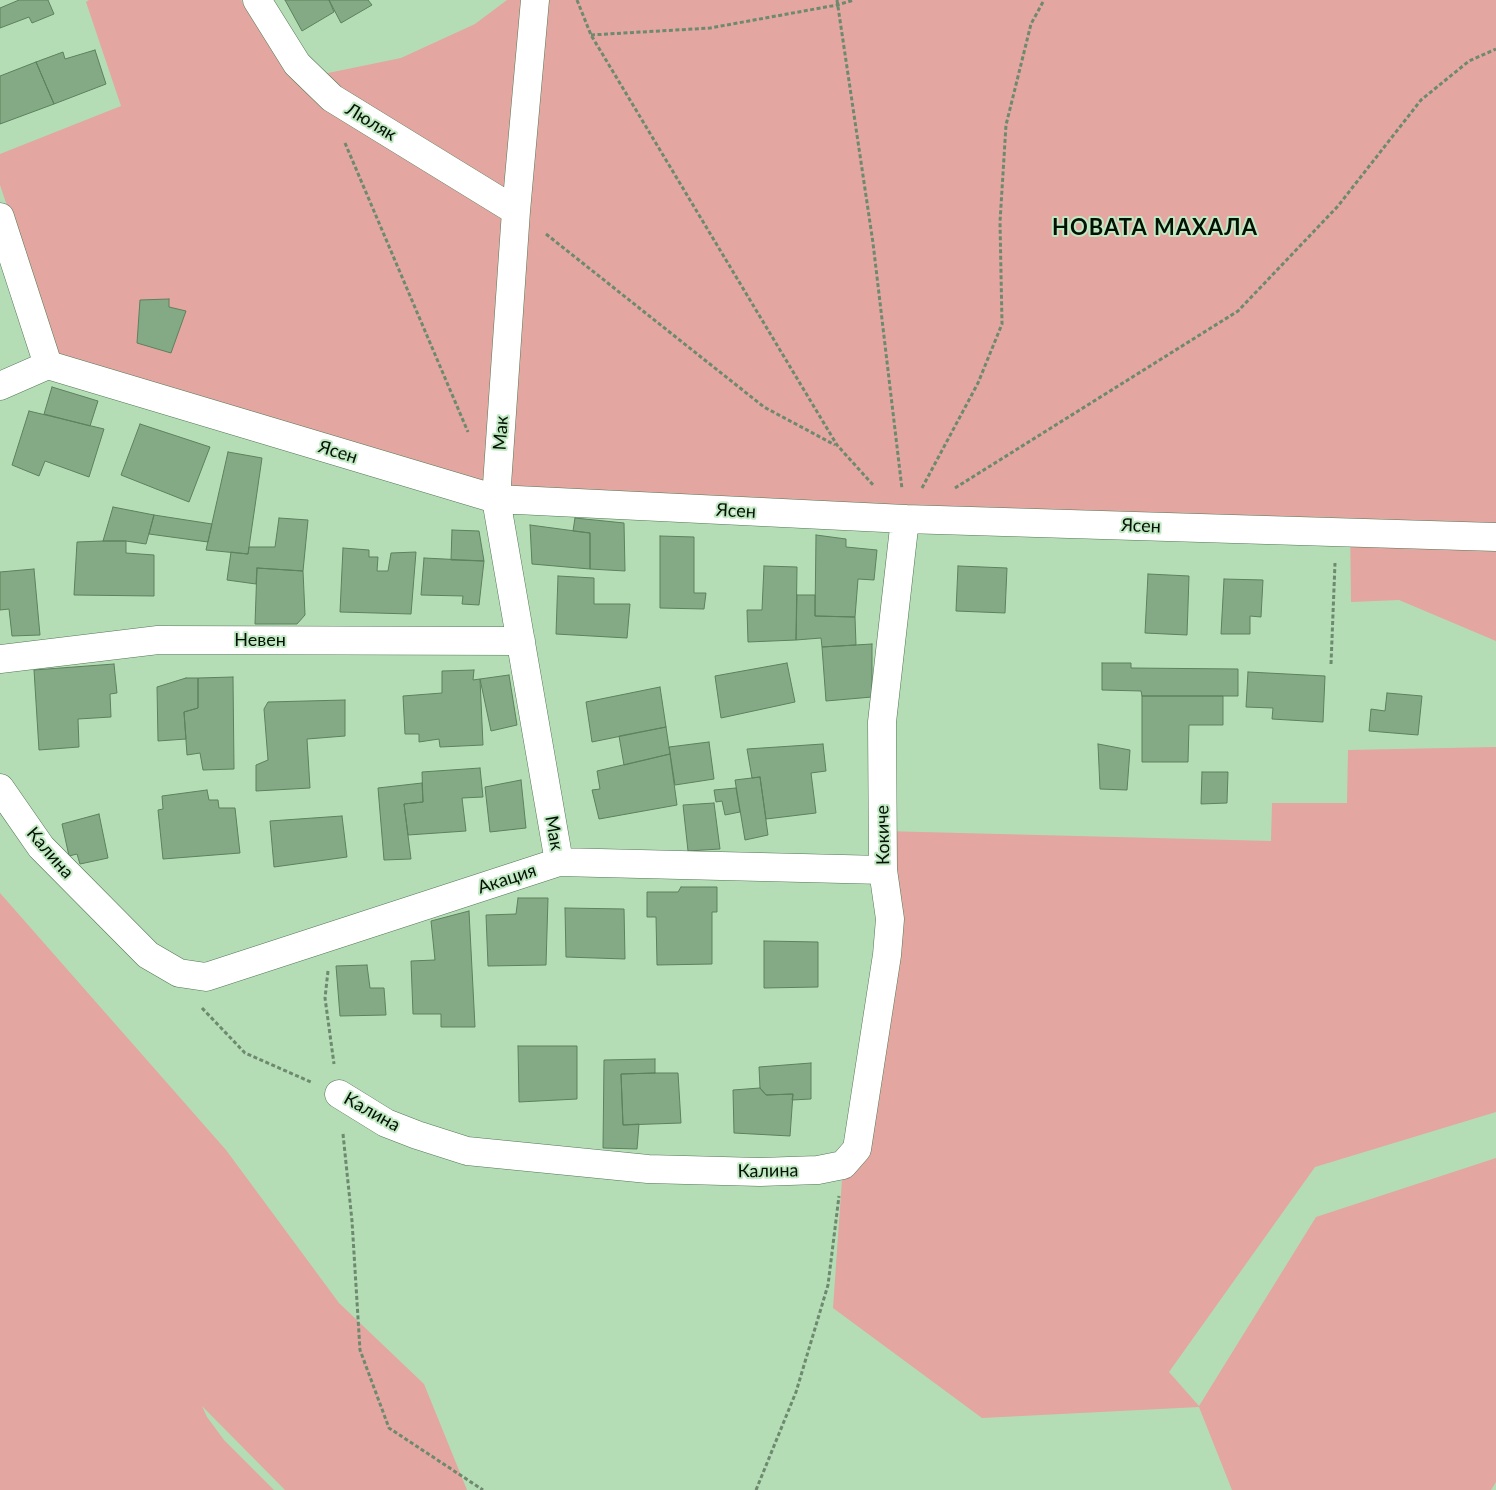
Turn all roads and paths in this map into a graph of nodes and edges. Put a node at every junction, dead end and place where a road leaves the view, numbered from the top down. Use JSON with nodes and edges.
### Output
{"nodes":[{"id":1,"x":257,"y":0,"type":"edge"},
{"id":2,"x":535,"y":0,"type":"edge"},
{"id":3,"x":577,"y":0,"type":"edge"},
{"id":4,"x":837,"y":0,"type":"edge"},
{"id":5,"x":854,"y":0,"type":"edge"},
{"id":6,"x":1044,"y":0,"type":"edge"},
{"id":7,"x":837,"y":5,"type":"junction"},
{"id":8,"x":591,"y":35,"type":"junction"},
{"id":9,"x":1496,"y":49,"type":"edge"},
{"id":10,"x":345,"y":142,"type":"dead end"},
{"id":11,"x":516,"y":211,"type":"junction"},
{"id":12,"x":0,"y":216,"type":"edge"},
{"id":13,"x":48,"y":366,"type":"junction"},
{"id":14,"x":0,"y":386,"type":"edge"},
{"id":15,"x":469,"y":435,"type":"dead end"},
{"id":16,"x":837,"y":445,"type":"junction"},
{"id":17,"x":947,"y":493,"type":"dead end"},
{"id":18,"x":496,"y":499,"type":"junction"},
{"id":19,"x":906,"y":519,"type":"junction"},
{"id":20,"x":1337,"y":532,"type":"junction"},
{"id":21,"x":1496,"y":537,"type":"edge"},
{"id":22,"x":521,"y":641,"type":"junction"},
{"id":23,"x":0,"y":660,"type":"edge"},
{"id":24,"x":1330,"y":664,"type":"dead end"},
{"id":25,"x":0,"y":788,"type":"edge"},
{"id":26,"x":559,"y":862,"type":"junction"},
{"id":27,"x":883,"y":870,"type":"junction"},
{"id":28,"x":336,"y":935,"type":"junction"},
{"id":29,"x":148,"y":955,"type":"joint"},
{"id":30,"x":197,"y":1004,"type":"dead end"},
{"id":31,"x":339,"y":1094,"type":"junction"},
{"id":32,"x":850,"y":1157,"type":"junction"},
{"id":33,"x":483,"y":1490,"type":"edge"},
{"id":34,"x":756,"y":1490,"type":"edge"}],
"edges":[{"from":1,"to":11,"type":"street","name":"Люляк"},
{"from":2,"to":11,"type":"street","name":"Мак"},
{"from":3,"to":8,"type":"path"},
{"from":4,"to":7,"type":"path"},
{"from":5,"to":7,"type":"path"},
{"from":6,"to":19,"type":"path"},
{"from":7,"to":8,"type":"path"},
{"from":7,"to":19,"type":"path"},
{"from":8,"to":16,"type":"path"},
{"from":9,"to":17,"type":"path"},
{"from":10,"to":15,"type":"path"},
{"from":11,"to":16,"type":"path"},
{"from":11,"to":18,"type":"street","name":"Мак"},
{"from":12,"to":13,"type":"street"},
{"from":13,"to":14,"type":"street"},
{"from":13,"to":18,"type":"street","name":"Ясен"},
{"from":16,"to":19,"type":"path"},
{"from":18,"to":19,"type":"street","name":"Ясен"},
{"from":18,"to":22,"type":"street","name":"Мак"},
{"from":19,"to":20,"type":"street","name":"Ясен"},
{"from":19,"to":27,"type":"street","name":"Кокиче"},
{"from":20,"to":21,"type":"street","name":"Ясен"},
{"from":20,"to":24,"type":"path"},
{"from":22,"to":23,"type":"street","name":"Невен"},
{"from":22,"to":26,"type":"street","name":"Мак"},
{"from":25,"to":29,"type":"street","name":"Калина"},
{"from":26,"to":27,"type":"street","name":"Акация"},
{"from":26,"to":28,"type":"street","name":"Акация"},
{"from":27,"to":32,"type":"street","name":"Кокиче"},
{"from":28,"to":29,"type":"street","name":"Акация"},
{"from":28,"to":31,"type":"path"},
{"from":30,"to":31,"type":"path","name":"Калина"},
{"from":31,"to":32,"type":"street","name":"Калина"},
{"from":31,"to":33,"type":"path"},
{"from":32,"to":34,"type":"path"}]}
